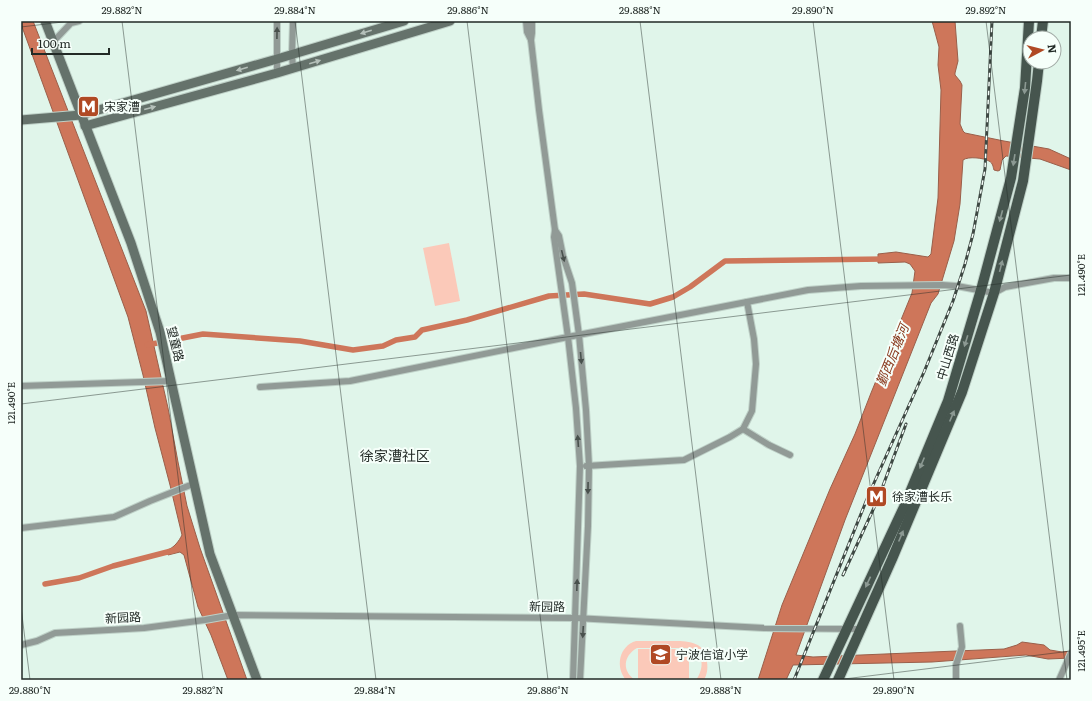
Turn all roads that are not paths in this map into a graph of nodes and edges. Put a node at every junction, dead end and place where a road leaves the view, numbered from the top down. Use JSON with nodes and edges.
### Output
{"nodes":[{"id":1,"x":45,"y":21,"type":"edge"},
{"id":2,"x":79,"y":21,"type":"edge"},
{"id":3,"x":278,"y":21,"type":"edge"},
{"id":4,"x":293,"y":21,"type":"edge"},
{"id":5,"x":404,"y":21,"type":"edge"},
{"id":6,"x":450,"y":21,"type":"edge"},
{"id":7,"x":526,"y":21,"type":"edge"},
{"id":8,"x":532,"y":21,"type":"edge"},
{"id":9,"x":1029,"y":21,"type":"edge"},
{"id":10,"x":531,"y":40,"type":"junction"},
{"id":11,"x":53,"y":42,"type":"junction"},
{"id":12,"x":292,"y":55,"type":"junction"},
{"id":13,"x":277,"y":59,"type":"junction"},
{"id":14,"x":293,"y":68,"type":"junction"},
{"id":15,"x":1039,"y":70,"type":"edge"},
{"id":16,"x":277,"y":73,"type":"junction"},
{"id":17,"x":77,"y":115,"type":"junction"},
{"id":18,"x":21,"y":120,"type":"edge"},
{"id":19,"x":85,"y":126,"type":"junction"},
{"id":20,"x":555,"y":230,"type":"junction"},
{"id":21,"x":1071,"y":278,"type":"edge"},
{"id":22,"x":981,"y":290,"type":"junction"},
{"id":23,"x":994,"y":293,"type":"junction"},
{"id":24,"x":747,"y":302,"type":"junction"},
{"id":25,"x":579,"y":334,"type":"junction"},
{"id":26,"x":568,"y":337,"type":"junction"},
{"id":27,"x":171,"y":382,"type":"junction"},
{"id":28,"x":21,"y":386,"type":"edge"},
{"id":29,"x":260,"y":387,"type":"dead end"},
{"id":30,"x":743,"y":429,"type":"junction"},
{"id":31,"x":790,"y":455,"type":"dead end"},
{"id":32,"x":580,"y":466,"type":"junction"},
{"id":33,"x":589,"y":466,"type":"junction"},
{"id":34,"x":194,"y":484,"type":"junction"},
{"id":35,"x":21,"y":528,"type":"edge"},
{"id":36,"x":230,"y":616,"type":"junction"},
{"id":37,"x":575,"y":618,"type":"junction"},
{"id":38,"x":584,"y":619,"type":"junction"},
{"id":39,"x":960,"y":626,"type":"dead end"},
{"id":40,"x":846,"y":629,"type":"junction"},
{"id":41,"x":860,"y":629,"type":"junction"},
{"id":42,"x":21,"y":645,"type":"edge"},
{"id":43,"x":1071,"y":653,"type":"edge"},
{"id":44,"x":840,"y":675,"type":"edge"},
{"id":45,"x":825,"y":676,"type":"edge"},
{"id":46,"x":257,"y":680,"type":"edge"},
{"id":47,"x":573,"y":680,"type":"edge"},
{"id":48,"x":580,"y":680,"type":"edge"},
{"id":49,"x":956,"y":680,"type":"edge"},
{"id":50,"x":1059,"y":680,"type":"edge"}],
"edges":[{"from":1,"to":11,"type":"street","name":"望童路"},
{"from":2,"to":11,"type":"street"},
{"from":13,"to":3,"type":"street","one_way":true},
{"from":4,"to":12,"type":"street"},
{"from":5,"to":12,"type":"street","one_way":true},
{"from":14,"to":6,"type":"street","one_way":true},
{"from":7,"to":10,"type":"street"},
{"from":8,"to":10,"type":"street"},
{"from":9,"to":22,"type":"main road","name":"中山西路","one_way":true},
{"from":10,"to":20,"type":"street"},
{"from":11,"to":17,"type":"street","name":"望童路"},
{"from":12,"to":13,"type":"street"},
{"from":12,"to":14,"type":"street"},
{"from":13,"to":16,"type":"street"},
{"from":13,"to":17,"type":"street","one_way":true},
{"from":14,"to":16,"type":"street"},
{"from":23,"to":15,"type":"main road","name":"中山西路","one_way":true},
{"from":19,"to":16,"type":"street","one_way":true},
{"from":17,"to":18,"type":"street"},
{"from":17,"to":19,"type":"street","name":"望童路"},
{"from":19,"to":27,"type":"street","name":"望童路"},
{"from":20,"to":25,"type":"street","one_way":true},
{"from":20,"to":26,"type":"street"},
{"from":21,"to":23,"type":"street"},
{"from":22,"to":23,"type":"street"},
{"from":22,"to":24,"type":"street"},
{"from":22,"to":40,"type":"main road","name":"中山西路","one_way":true},
{"from":41,"to":23,"type":"main road","name":"中山西路","one_way":true},
{"from":24,"to":25,"type":"street"},
{"from":24,"to":30,"type":"street"},
{"from":25,"to":26,"type":"street"},
{"from":25,"to":33,"type":"street","one_way":true},
{"from":26,"to":29,"type":"street"},
{"from":32,"to":26,"type":"street","one_way":true},
{"from":27,"to":28,"type":"street"},
{"from":27,"to":34,"type":"street","name":"望童路"},
{"from":30,"to":31,"type":"street"},
{"from":30,"to":33,"type":"street"},
{"from":32,"to":33,"type":"street"},
{"from":37,"to":32,"type":"street","one_way":true},
{"from":33,"to":38,"type":"street","one_way":true},
{"from":34,"to":35,"type":"street"},
{"from":34,"to":36,"type":"street","name":"望童路"},
{"from":36,"to":37,"type":"street","name":"新园路"},
{"from":36,"to":42,"type":"street","name":"新园路"},
{"from":36,"to":46,"type":"street","name":"望童路"},
{"from":37,"to":38,"type":"street","name":"新园路"},
{"from":37,"to":47,"type":"street"},
{"from":38,"to":40,"type":"street","name":"新园路"},
{"from":38,"to":48,"type":"street","one_way":true},
{"from":39,"to":49,"type":"street"},
{"from":40,"to":41,"type":"street","name":"新园路"},
{"from":40,"to":45,"type":"main road","name":"中山西路"},
{"from":41,"to":44,"type":"main road","name":"中山西路"},
{"from":43,"to":50,"type":"street"}]}
